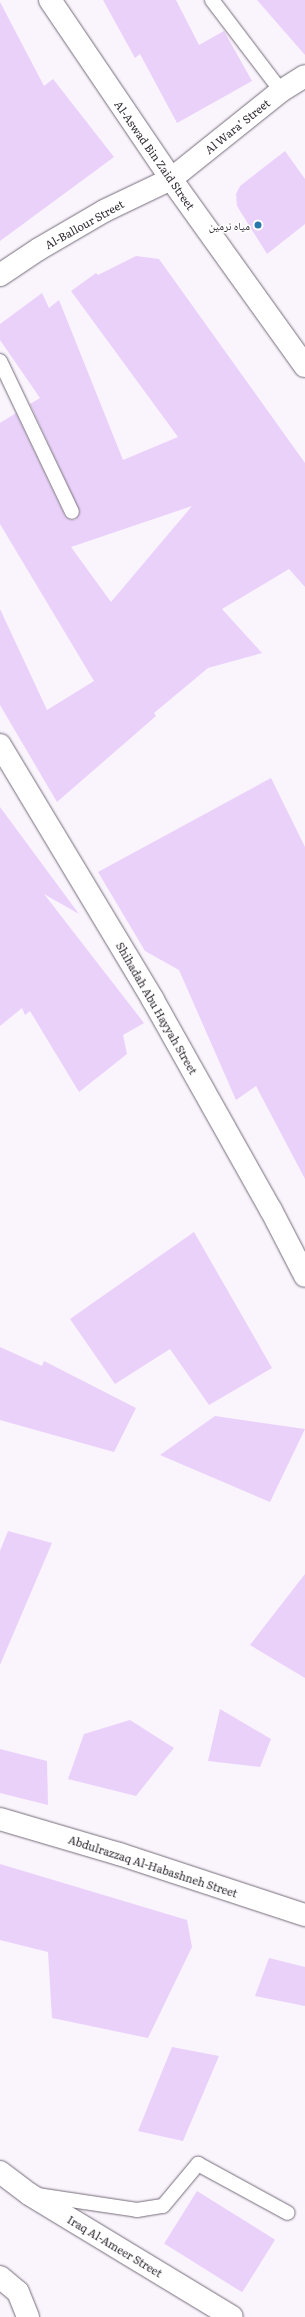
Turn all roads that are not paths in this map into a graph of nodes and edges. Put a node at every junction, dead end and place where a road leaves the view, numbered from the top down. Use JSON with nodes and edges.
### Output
{"nodes":[{"id":1,"x":50,"y":0,"type":"edge"},
{"id":2,"x":212,"y":0,"type":"edge"},
{"id":3,"x":305,"y":76,"type":"edge"},
{"id":4,"x":281,"y":91,"type":"junction"},
{"id":5,"x":171,"y":179,"type":"junction"},
{"id":6,"x":0,"y":275,"type":"edge"},
{"id":7,"x":0,"y":361,"type":"edge"},
{"id":8,"x":305,"y":366,"type":"edge"},
{"id":9,"x":72,"y":512,"type":"dead end"},
{"id":10,"x":0,"y":745,"type":"edge"},
{"id":11,"x":305,"y":1276,"type":"edge"},
{"id":12,"x":0,"y":1819,"type":"edge"},
{"id":13,"x":305,"y":1915,"type":"edge"},
{"id":14,"x":0,"y":2172,"type":"edge"},
{"id":15,"x":29,"y":2194,"type":"junction"},
{"id":16,"x":288,"y":2213,"type":"dead end"},
{"id":17,"x":0,"y":2277,"type":"edge"},
{"id":18,"x":28,"y":2317,"type":"edge"},
{"id":19,"x":232,"y":2317,"type":"edge"}],
"edges":[{"from":1,"to":5,"type":"street","name":"Al-Aswad Bin Zaid Street"},
{"from":2,"to":4,"type":"lane"},
{"from":3,"to":4,"type":"street","name":"Al Wara’ Street"},
{"from":4,"to":5,"type":"street","name":"Al Wara’ Street"},
{"from":5,"to":6,"type":"street","name":"Al-Ballour Street"},
{"from":5,"to":8,"type":"street","name":"Al-Aswad Bin Zaid Street"},
{"from":7,"to":9,"type":"lane"},
{"from":10,"to":11,"type":"street","name":"Shihadah Abu Hayyah Street"},
{"from":12,"to":13,"type":"street","name":"Abdulrazzaq Al-Habashneh Street"},
{"from":14,"to":15,"type":"street","name":"Iraq Al-Ameer Street"},
{"from":15,"to":16,"type":"lane"},
{"from":15,"to":19,"type":"street","name":"Iraq Al-Ameer Street"},
{"from":17,"to":18,"type":"street"}]}
